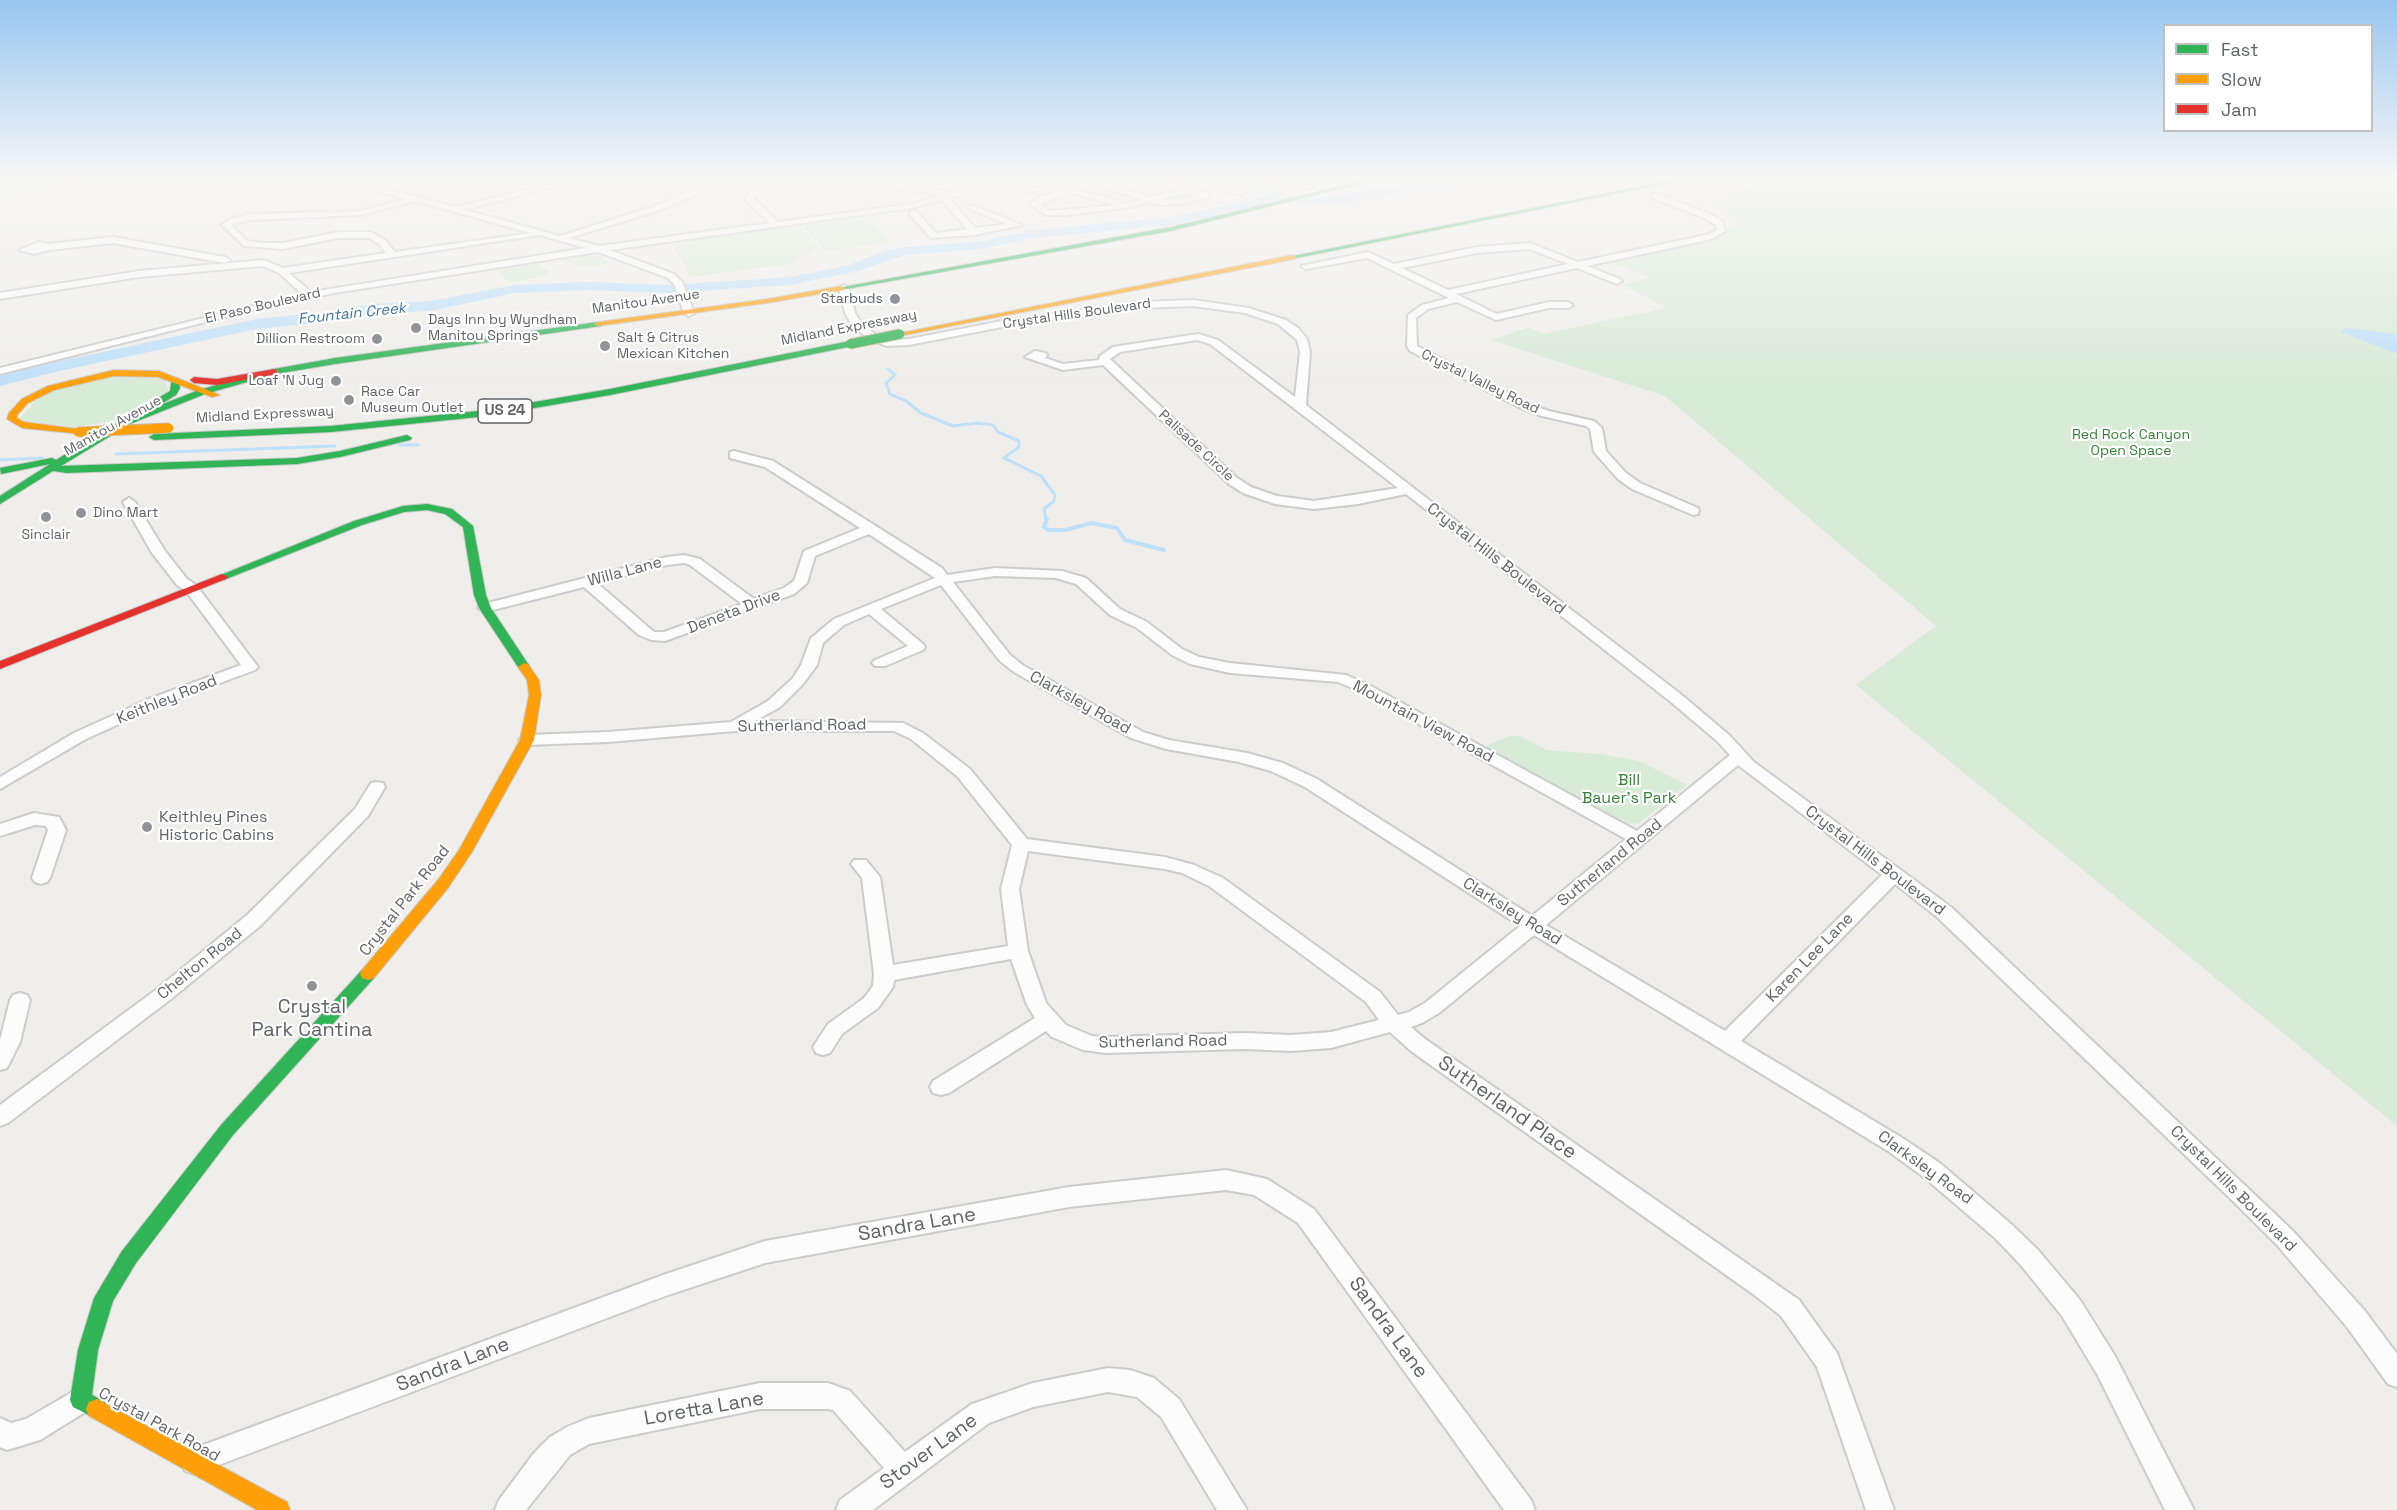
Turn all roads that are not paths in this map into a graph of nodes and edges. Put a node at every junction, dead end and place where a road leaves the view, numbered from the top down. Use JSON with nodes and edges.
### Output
{"nodes":[{"id":1,"x":154,"y":247,"type":"edge"},
{"id":2,"x":386,"y":247,"type":"edge"},
{"id":3,"x":446,"y":247,"type":"edge"},
{"id":4,"x":593,"y":247,"type":"edge"},
{"id":5,"x":610,"y":247,"type":"edge"},
{"id":6,"x":1076,"y":247,"type":"edge"},
{"id":7,"x":1304,"y":247,"type":"edge"},
{"id":8,"x":1509,"y":247,"type":"edge"},
{"id":9,"x":1538,"y":247,"type":"edge"},
{"id":10,"x":1660,"y":247,"type":"edge"},
{"id":11,"x":599,"y":249,"type":"junction"},
{"id":12,"x":392,"y":255,"type":"junction"},
{"id":13,"x":244,"y":264,"type":"junction"},
{"id":14,"x":1579,"y":265,"type":"junction"},
{"id":15,"x":1306,"y":266,"type":"dead end"},
{"id":16,"x":1394,"y":267,"type":"junction"},
{"id":17,"x":282,"y":271,"type":"junction"},
{"id":18,"x":1617,"y":281,"type":"dead end"},
{"id":19,"x":844,"y":288,"type":"junction"},
{"id":20,"x":309,"y":295,"type":"junction"},
{"id":21,"x":0,"y":296,"type":"edge"},
{"id":22,"x":1452,"y":296,"type":"junction"},
{"id":23,"x":1568,"y":305,"type":"dead end"},
{"id":24,"x":689,"y":313,"type":"junction"},
{"id":25,"x":846,"y":342,"type":"junction"},
{"id":26,"x":1038,"y":358,"type":"dead end"},
{"id":27,"x":355,"y":360,"type":"junction"},
{"id":28,"x":1105,"y":362,"type":"junction"},
{"id":29,"x":0,"y":370,"type":"edge"},
{"id":30,"x":274,"y":372,"type":"junction"},
{"id":31,"x":701,"y":375,"type":"junction"},
{"id":32,"x":175,"y":380,"type":"junction"},
{"id":33,"x":206,"y":389,"type":"junction"},
{"id":34,"x":1300,"y":406,"type":"junction"},
{"id":35,"x":0,"y":410,"type":"edge"},
{"id":36,"x":127,"y":422,"type":"junction"},
{"id":37,"x":78,"y":432,"type":"junction"},
{"id":38,"x":11,"y":434,"type":"dead end"},
{"id":39,"x":208,"y":434,"type":"junction"},
{"id":40,"x":32,"y":441,"type":"dead end"},
{"id":41,"x":734,"y":455,"type":"dead end"},
{"id":42,"x":106,"y":457,"type":"junction"},
{"id":43,"x":73,"y":462,"type":"junction"},
{"id":44,"x":50,"y":468,"type":"junction"},
{"id":45,"x":1,"y":471,"type":"edge"},
{"id":46,"x":21,"y":488,"type":"junction"},
{"id":47,"x":38,"y":489,"type":"junction"},
{"id":48,"x":1408,"y":490,"type":"junction"},
{"id":49,"x":0,"y":501,"type":"edge"},
{"id":50,"x":129,"y":502,"type":"dead end"},
{"id":51,"x":1694,"y":511,"type":"dead end"},
{"id":52,"x":0,"y":513,"type":"edge"},
{"id":53,"x":871,"y":528,"type":"junction"},
{"id":54,"x":946,"y":579,"type":"junction"},
{"id":55,"x":587,"y":582,"type":"junction"},
{"id":56,"x":191,"y":588,"type":"junction"},
{"id":57,"x":753,"y":605,"type":"junction"},
{"id":58,"x":485,"y":608,"type":"junction"},
{"id":59,"x":870,"y":608,"type":"junction"},
{"id":60,"x":880,"y":663,"type":"dead end"},
{"id":61,"x":0,"y":665,"type":"edge"},
{"id":62,"x":735,"y":726,"type":"junction"},
{"id":63,"x":527,"y":740,"type":"junction"},
{"id":64,"x":1738,"y":757,"type":"junction"},
{"id":65,"x":0,"y":784,"type":"edge"},
{"id":66,"x":377,"y":787,"type":"dead end"},
{"id":67,"x":0,"y":830,"type":"edge"},
{"id":68,"x":1639,"y":839,"type":"junction"},
{"id":69,"x":1021,"y":844,"type":"junction"},
{"id":70,"x":860,"y":864,"type":"dead end"},
{"id":71,"x":1894,"y":874,"type":"junction"},
{"id":72,"x":40,"y":878,"type":"dead end"},
{"id":73,"x":1534,"y":926,"type":"junction"},
{"id":74,"x":1018,"y":951,"type":"junction"},
{"id":75,"x":884,"y":974,"type":"junction"},
{"id":76,"x":20,"y":1000,"type":"dead end"},
{"id":77,"x":1047,"y":1020,"type":"junction"},
{"id":78,"x":1393,"y":1023,"type":"junction"},
{"id":79,"x":1727,"y":1042,"type":"junction"},
{"id":80,"x":823,"y":1047,"type":"dead end"},
{"id":81,"x":0,"y":1062,"type":"edge"},
{"id":82,"x":941,"y":1087,"type":"dead end"},
{"id":83,"x":0,"y":1117,"type":"edge"},
{"id":84,"x":2397,"y":1375,"type":"edge"},
{"id":85,"x":81,"y":1400,"type":"junction"},
{"id":86,"x":0,"y":1431,"type":"edge"},
{"id":87,"x":191,"y":1462,"type":"junction"},
{"id":88,"x":903,"y":1470,"type":"junction"},
{"id":89,"x":279,"y":1510,"type":"edge"},
{"id":90,"x":509,"y":1510,"type":"edge"},
{"id":91,"x":850,"y":1510,"type":"edge"},
{"id":92,"x":1233,"y":1510,"type":"edge"},
{"id":93,"x":1521,"y":1510,"type":"edge"},
{"id":94,"x":1880,"y":1510,"type":"edge"},
{"id":95,"x":2180,"y":1510,"type":"edge"}],
"edges":[{"from":1,"to":13,"type":"street"},
{"from":2,"to":12,"type":"street"},
{"from":3,"to":12,"type":"street"},
{"from":4,"to":11,"type":"street"},
{"from":5,"to":11,"type":"street","name":"El Paso Boulevard"},
{"from":6,"to":19,"type":"main road","name":"Manitou Avenue"},
{"from":7,"to":25,"type":"main road","name":"Midland Expressway","number":"US 24","bridge":true},
{"from":8,"to":16,"type":"street"},
{"from":9,"to":14,"type":"street"},
{"from":10,"to":14,"type":"street"},
{"from":11,"to":20,"type":"street","name":"El Paso Boulevard"},
{"from":11,"to":24,"type":"street"},
{"from":12,"to":17,"type":"street"},
{"from":13,"to":17,"type":"street"},
{"from":13,"to":21,"type":"street"},
{"from":14,"to":18,"type":"street"},
{"from":14,"to":22,"type":"street"},
{"from":15,"to":16,"type":"street"},
{"from":16,"to":22,"type":"street"},
{"from":17,"to":20,"type":"street"},
{"from":19,"to":24,"type":"main road","name":"Manitou Avenue"},
{"from":19,"to":34,"type":"street","name":"Crystal Hills Boulevard"},
{"from":20,"to":29,"type":"street","name":"El Paso Boulevard"},
{"from":22,"to":23,"type":"street"},
{"from":22,"to":51,"type":"street","name":"Crystal Valley Road"},
{"from":24,"to":27,"type":"main road","name":"Manitou Avenue"},
{"from":25,"to":31,"type":"main road","name":"Midland Expressway","number":"US 24"},
{"from":25,"to":37,"type":"main road","name":"Midland Expressway","number":"US 24","bridge":true},
{"from":26,"to":28,"type":"street"},
{"from":27,"to":30,"type":"main road","name":"Manitou Avenue"},
{"from":27,"to":33,"type":"main road","name":"Manitou Avenue"},
{"from":28,"to":34,"type":"street","name":"Crystal Hills Boulevard"},
{"from":28,"to":48,"type":"street","name":"Palisade Circle"},
{"from":30,"to":33,"type":"main road","name":"Manitou Avenue"},
{"from":30,"to":33,"type":"main road"},
{"from":31,"to":39,"type":"main road","name":"Midland Expressway","number":"US 24"},
{"from":31,"to":42,"type":"main road"},
{"from":32,"to":33,"type":"main road"},
{"from":32,"to":36,"type":"main road"},
{"from":32,"to":37,"type":"main road"},
{"from":33,"to":35,"type":"main road"},
{"from":33,"to":36,"type":"main road","name":"Manitou Avenue"},
{"from":33,"to":42,"type":"main road","name":"Manitou Avenue"},
{"from":34,"to":48,"type":"street","name":"Crystal Hills Boulevard"},
{"from":36,"to":43,"type":"main road","name":"Manitou Avenue"},
{"from":37,"to":38,"type":"main road","name":"Midland Expressway","number":"US 24"},
{"from":39,"to":40,"type":"main road","name":"Midland Expressway","number":"US 24"},
{"from":39,"to":42,"type":"main road"},
{"from":41,"to":53,"type":"street","name":"Clarksley Road"},
{"from":42,"to":43,"type":"main road"},
{"from":42,"to":47,"type":"main road"},
{"from":43,"to":44,"type":"main road"},
{"from":43,"to":45,"type":"main road"},
{"from":43,"to":47,"type":"main road","name":"Manitou Avenue"},
{"from":44,"to":45,"type":"main road"},
{"from":44,"to":46,"type":"main road","name":"Manitou Avenue"},
{"from":45,"to":46,"type":"main road"},
{"from":46,"to":49,"type":"main road","name":"Manitou Avenue"},
{"from":47,"to":52,"type":"main road","name":"Manitou Avenue"},
{"from":48,"to":64,"type":"street","name":"Crystal Hills Boulevard"},
{"from":50,"to":56,"type":"street"},
{"from":53,"to":54,"type":"street","name":"Clarksley Road"},
{"from":53,"to":57,"type":"street","name":"Deneta Drive"},
{"from":54,"to":59,"type":"street","name":"Mountain View Road"},
{"from":54,"to":68,"type":"street","name":"Mountain View Road"},
{"from":54,"to":73,"type":"street","name":"Clarksley Road"},
{"from":55,"to":57,"type":"street","name":"Willa Lane"},
{"from":55,"to":57,"type":"street","name":"Deneta Drive"},
{"from":55,"to":58,"type":"street","name":"Willa Lane"},
{"from":56,"to":58,"type":"main road","name":"Crystal Park Road"},
{"from":56,"to":61,"type":"main road","name":"Crystal Park Road"},
{"from":56,"to":65,"type":"street","name":"Keithley Road"},
{"from":58,"to":63,"type":"main road","name":"Crystal Park Road"},
{"from":59,"to":60,"type":"street"},
{"from":59,"to":62,"type":"street","name":"Mountain View Road"},
{"from":62,"to":63,"type":"street","name":"Sutherland Road"},
{"from":62,"to":69,"type":"street","name":"Sutherland Road"},
{"from":63,"to":85,"type":"main road","name":"Crystal Park Road"},
{"from":64,"to":68,"type":"street","name":"Sutherland Road"},
{"from":64,"to":71,"type":"street","name":"Crystal Hills Boulevard"},
{"from":66,"to":83,"type":"street","name":"Chelton Road"},
{"from":67,"to":72,"type":"street"},
{"from":68,"to":73,"type":"street","name":"Sutherland Road"},
{"from":69,"to":74,"type":"street","name":"Sutherland Road"},
{"from":69,"to":78,"type":"street","name":"Sutherland Place"},
{"from":70,"to":75,"type":"street"},
{"from":71,"to":79,"type":"street","name":"Karen Lee Lane"},
{"from":71,"to":84,"type":"street","name":"Crystal Hills Boulevard"},
{"from":73,"to":78,"type":"street","name":"Sutherland Road"},
{"from":73,"to":79,"type":"street","name":"Clarksley Road"},
{"from":74,"to":75,"type":"street"},
{"from":74,"to":77,"type":"street","name":"Sutherland Road"},
{"from":75,"to":80,"type":"street"},
{"from":76,"to":81,"type":"street"},
{"from":77,"to":78,"type":"street","name":"Sutherland Road"},
{"from":77,"to":82,"type":"street"},
{"from":78,"to":94,"type":"street","name":"Sutherland Place"},
{"from":79,"to":95,"type":"street","name":"Clarksley Road"},
{"from":85,"to":86,"type":"street"},
{"from":85,"to":87,"type":"main road","name":"Crystal Park Road"},
{"from":87,"to":89,"type":"main road","name":"Crystal Park Road"},
{"from":87,"to":93,"type":"street","name":"Sandra Lane"},
{"from":88,"to":90,"type":"street","name":"Loretta Lane"},
{"from":88,"to":91,"type":"street","name":"Stover Lane"},
{"from":88,"to":92,"type":"street","name":"Stover Lane"}]}
